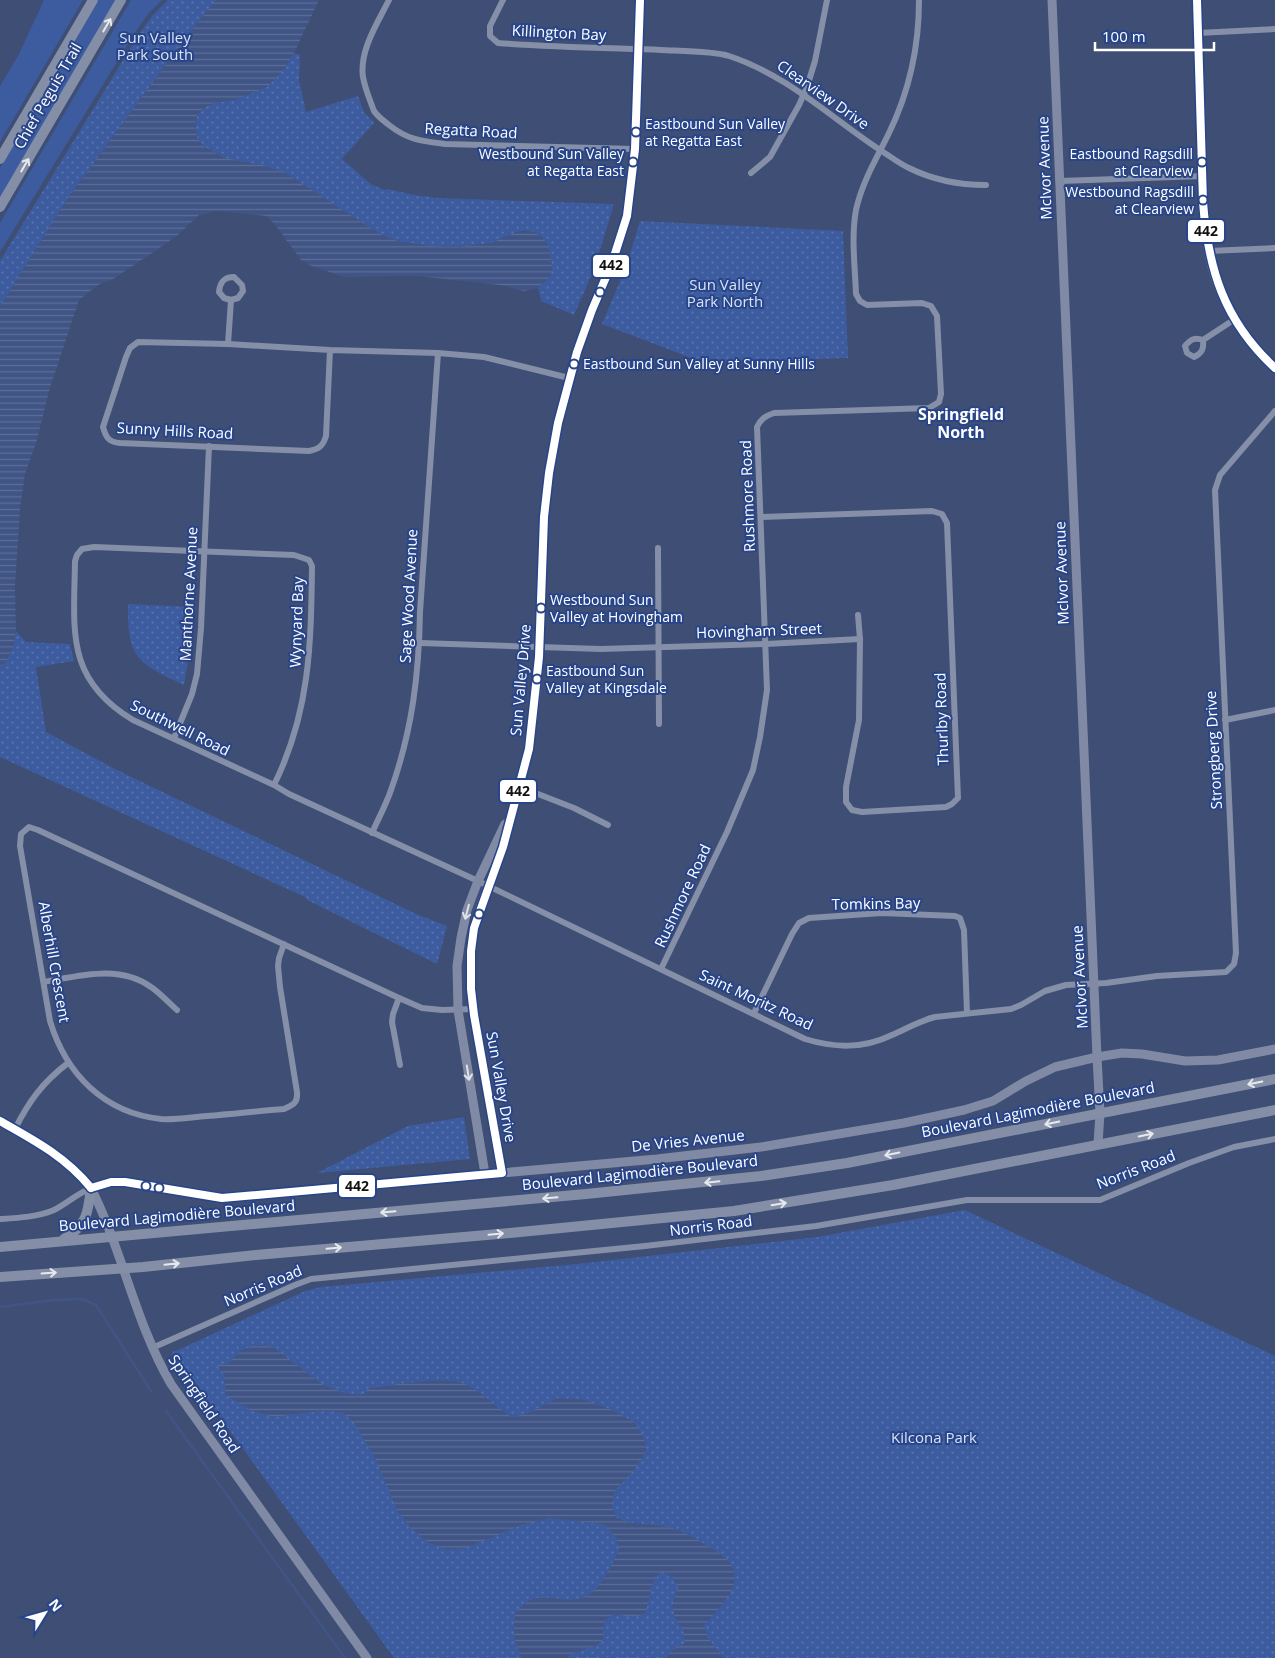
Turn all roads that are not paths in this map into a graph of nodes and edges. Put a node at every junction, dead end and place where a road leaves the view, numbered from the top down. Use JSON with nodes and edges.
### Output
{"nodes":[{"id":1,"x":93,"y":0,"type":"edge"},
{"id":2,"x":121,"y":0,"type":"edge"},
{"id":3,"x":389,"y":0,"type":"edge"},
{"id":4,"x":503,"y":0,"type":"edge"},
{"id":5,"x":640,"y":0,"type":"edge"},
{"id":6,"x":827,"y":0,"type":"edge"},
{"id":7,"x":919,"y":0,"type":"edge"},
{"id":8,"x":1052,"y":0,"type":"edge"},
{"id":9,"x":1197,"y":0,"type":"edge"},
{"id":10,"x":1275,"y":29,"type":"edge"},
{"id":11,"x":1198,"y":33,"type":"junction"},
{"id":12,"x":638,"y":49,"type":"junction"},
{"id":13,"x":804,"y":94,"type":"junction"},
{"id":14,"x":635,"y":149,"type":"junction"},
{"id":15,"x":881,"y":150,"type":"junction"},
{"id":16,"x":0,"y":158,"type":"edge"},
{"id":17,"x":751,"y":173,"type":"dead end"},
{"id":18,"x":1202,"y":176,"type":"junction"},
{"id":19,"x":1060,"y":181,"type":"junction"},
{"id":20,"x":986,"y":185,"type":"dead end"},
{"id":21,"x":0,"y":207,"type":"edge"},
{"id":22,"x":1275,"y":248,"type":"edge"},
{"id":23,"x":1209,"y":251,"type":"junction"},
{"id":24,"x":230,"y":300,"type":"dead end"},
{"id":25,"x":1235,"y":319,"type":"junction"},
{"id":26,"x":1203,"y":340,"type":"dead end"},
{"id":27,"x":228,"y":344,"type":"junction"},
{"id":28,"x":330,"y":350,"type":"junction"},
{"id":29,"x":438,"y":353,"type":"junction"},
{"id":30,"x":1275,"y":368,"type":"edge"},
{"id":31,"x":569,"y":378,"type":"junction"},
{"id":32,"x":1275,"y":411,"type":"edge"},
{"id":33,"x":208,"y":446,"type":"junction"},
{"id":34,"x":761,"y":517,"type":"junction"},
{"id":35,"x":658,"y":548,"type":"dead end"},
{"id":36,"x":204,"y":552,"type":"junction"},
{"id":37,"x":858,"y":614,"type":"dead end"},
{"id":38,"x":860,"y":638,"type":"junction"},
{"id":39,"x":420,"y":643,"type":"junction"},
{"id":40,"x":766,"y":644,"type":"junction"},
{"id":41,"x":539,"y":647,"type":"junction"},
{"id":42,"x":658,"y":647,"type":"junction"},
{"id":43,"x":1275,"y":710,"type":"edge"},
{"id":44,"x":1225,"y":720,"type":"junction"},
{"id":45,"x":659,"y":724,"type":"dead end"},
{"id":46,"x":174,"y":738,"type":"junction"},
{"id":47,"x":274,"y":785,"type":"junction"},
{"id":48,"x":520,"y":787,"type":"junction"},
{"id":49,"x":514,"y":804,"type":"junction"},
{"id":50,"x":608,"y":825,"type":"dead end"},
{"id":51,"x":372,"y":833,"type":"junction"},
{"id":52,"x":478,"y":881,"type":"junction"},
{"id":53,"x":488,"y":886,"type":"junction"},
{"id":54,"x":284,"y":944,"type":"junction"},
{"id":55,"x":661,"y":970,"type":"junction"},
{"id":56,"x":44,"y":982,"type":"junction"},
{"id":57,"x":1093,"y":983,"type":"junction"},
{"id":58,"x":399,"y":998,"type":"junction"},
{"id":59,"x":473,"y":1009,"type":"junction"},
{"id":60,"x":177,"y":1010,"type":"dead end"},
{"id":61,"x":458,"y":1010,"type":"junction"},
{"id":62,"x":754,"y":1013,"type":"junction"},
{"id":63,"x":967,"y":1013,"type":"junction"},
{"id":64,"x":1275,"y":1049,"type":"edge"},
{"id":65,"x":1097,"y":1057,"type":"junction"},
{"id":66,"x":68,"y":1063,"type":"junction"},
{"id":67,"x":400,"y":1065,"type":"dead end"},
{"id":68,"x":1275,"y":1079,"type":"edge"},
{"id":69,"x":1275,"y":1110,"type":"edge"},
{"id":70,"x":1100,"y":1113,"type":"junction"},
{"id":71,"x":0,"y":1121,"type":"edge"},
{"id":72,"x":15,"y":1129,"type":"junction"},
{"id":73,"x":1275,"y":1139,"type":"edge"},
{"id":74,"x":1098,"y":1144,"type":"junction"},
{"id":75,"x":502,"y":1173,"type":"junction"},
{"id":76,"x":485,"y":1174,"type":"junction"},
{"id":77,"x":91,"y":1188,"type":"junction"},
{"id":78,"x":0,"y":1219,"type":"edge"},
{"id":79,"x":112,"y":1236,"type":"junction"},
{"id":80,"x":61,"y":1241,"type":"junction"},
{"id":81,"x":0,"y":1247,"type":"edge"},
{"id":82,"x":124,"y":1268,"type":"junction"},
{"id":83,"x":0,"y":1277,"type":"edge"},
{"id":84,"x":152,"y":1348,"type":"junction"},
{"id":85,"x":367,"y":1658,"type":"edge"}],
"edges":[{"from":1,"to":16,"type":"main road","name":"Chief Peguis Trail"},
{"from":21,"to":2,"type":"main road","name":"Chief Peguis Trail","one_way":true},
{"from":3,"to":14,"type":"street","name":"Regatta Road"},
{"from":4,"to":12,"type":"street","name":"Killington Bay"},
{"from":5,"to":12,"type":"street","name":"Sun Valley Drive"},
{"from":6,"to":13,"type":"street"},
{"from":7,"to":15,"type":"street"},
{"from":8,"to":19,"type":"street","name":"McIvor Avenue"},
{"from":9,"to":11,"type":"street"},
{"from":10,"to":11,"type":"street"},
{"from":11,"to":18,"type":"street"},
{"from":12,"to":13,"type":"street","name":"Clearview Drive"},
{"from":12,"to":14,"type":"street","name":"Sun Valley Drive"},
{"from":13,"to":15,"type":"street","name":"Clearview Drive"},
{"from":13,"to":17,"type":"street"},
{"from":14,"to":31,"type":"street","name":"Sun Valley Drive"},
{"from":15,"to":20,"type":"street","name":"Clearview Drive"},
{"from":15,"to":34,"type":"street","name":"Rushmore Road"},
{"from":18,"to":19,"type":"street"},
{"from":18,"to":23,"type":"street"},
{"from":19,"to":57,"type":"street","name":"McIvor Avenue"},
{"from":22,"to":23,"type":"street"},
{"from":23,"to":25,"type":"street"},
{"from":24,"to":27,"type":"street"},
{"from":25,"to":26,"type":"street"},
{"from":25,"to":30,"type":"street"},
{"from":27,"to":28,"type":"street","name":"Sunny Hills Road"},
{"from":27,"to":33,"type":"street","name":"Sunny Hills Road"},
{"from":28,"to":29,"type":"street","name":"Sunny Hills Road"},
{"from":28,"to":33,"type":"street","name":"Sunny Hills Road"},
{"from":29,"to":31,"type":"street","name":"Sunny Hills Road"},
{"from":29,"to":39,"type":"street","name":"Sage Wood Avenue"},
{"from":31,"to":41,"type":"street","name":"Sun Valley Drive"},
{"from":32,"to":44,"type":"street","name":"Strongberg Drive"},
{"from":33,"to":36,"type":"street","name":"Manthorne Avenue"},
{"from":34,"to":38,"type":"street","name":"Thurlby Road"},
{"from":34,"to":40,"type":"street","name":"Rushmore Road"},
{"from":35,"to":42,"type":"street"},
{"from":36,"to":46,"type":"street","name":"Manthorne Avenue"},
{"from":36,"to":46,"type":"street","name":"Southwell Road"},
{"from":36,"to":47,"type":"street","name":"Wynyard Bay"},
{"from":37,"to":38,"type":"street","name":"Thurlby Road"},
{"from":38,"to":40,"type":"street","name":"Hovingham Street"},
{"from":39,"to":41,"type":"street","name":"Hovingham Street"},
{"from":39,"to":51,"type":"street","name":"Sage Wood Avenue"},
{"from":40,"to":42,"type":"street","name":"Hovingham Street"},
{"from":40,"to":55,"type":"street","name":"Rushmore Road"},
{"from":41,"to":42,"type":"street","name":"Hovingham Street"},
{"from":41,"to":48,"type":"street","name":"Sun Valley Drive"},
{"from":42,"to":45,"type":"street"},
{"from":43,"to":44,"type":"street"},
{"from":44,"to":57,"type":"street","name":"Strongberg Drive"},
{"from":46,"to":47,"type":"street","name":"Southwell Road"},
{"from":47,"to":51,"type":"street","name":"Southwell Road"},
{"from":48,"to":49,"type":"street","name":"Sun Valley Drive"},
{"from":48,"to":50,"type":"street"},
{"from":49,"to":52,"type":"street","name":"Sun Valley Drive"},
{"from":49,"to":53,"type":"street","name":"Sun Valley Drive"},
{"from":51,"to":52,"type":"street","name":"Southwell Road"},
{"from":52,"to":53,"type":"street","name":"Saint Moritz Road"},
{"from":52,"to":61,"type":"street","name":"Sun Valley Drive","one_way":true},
{"from":53,"to":55,"type":"street","name":"Saint Moritz Road"},
{"from":53,"to":59,"type":"street","name":"Sun Valley Drive"},
{"from":54,"to":56,"type":"street","name":"Alberhill Crescent"},
{"from":54,"to":58,"type":"street","name":"Alberhill Crescent"},
{"from":54,"to":66,"type":"street","name":"Alberhill Crescent"},
{"from":55,"to":62,"type":"street","name":"Saint Moritz Road"},
{"from":56,"to":60,"type":"street"},
{"from":56,"to":66,"type":"street","name":"Alberhill Crescent"},
{"from":57,"to":63,"type":"street","name":"Saint Moritz Road"},
{"from":57,"to":65,"type":"street","name":"McIvor Avenue"},
{"from":58,"to":61,"type":"street","name":"Alberhill Crescent"},
{"from":58,"to":67,"type":"street"},
{"from":59,"to":61,"type":"street","name":"Alberhill Crescent"},
{"from":59,"to":75,"type":"street","name":"Sun Valley Drive"},
{"from":61,"to":76,"type":"street","name":"Sun Valley Drive","one_way":true},
{"from":62,"to":63,"type":"street","name":"Saint Moritz Road"},
{"from":62,"to":63,"type":"street","name":"Tomkins Bay"},
{"from":64,"to":65,"type":"street","name":"De Vries Avenue"},
{"from":65,"to":70,"type":"street","name":"McIvor Avenue"},
{"from":65,"to":75,"type":"street","name":"De Vries Avenue"},
{"from":66,"to":72,"type":"street"},
{"from":68,"to":70,"type":"main road","name":"Boulevard Lagimodière Boulevard","one_way":true},
{"from":74,"to":69,"type":"main road","one_way":true},
{"from":70,"to":74,"type":"street","name":"McIvor Avenue"},
{"from":70,"to":79,"type":"main road","name":"Boulevard Lagimodière Boulevard","one_way":true},
{"from":71,"to":72,"type":"street","name":"Springfield Road"},
{"from":72,"to":77,"type":"street","name":"Springfield Road"},
{"from":73,"to":84,"type":"street","name":"Norris Road"},
{"from":82,"to":74,"type":"main road","one_way":true},
{"from":75,"to":76,"type":"street","name":"De Vries Avenue"},
{"from":76,"to":77,"type":"street","name":"De Vries Avenue"},
{"from":77,"to":78,"type":"street"},
{"from":77,"to":79,"type":"street","name":"Springfield Road"},
{"from":77,"to":80,"type":"main road"},
{"from":79,"to":80,"type":"main road","name":"Boulevard Lagimodière Boulevard"},
{"from":79,"to":82,"type":"street","name":"Springfield Road"},
{"from":80,"to":81,"type":"main road","name":"Boulevard Lagimodière Boulevard"},
{"from":83,"to":82,"type":"main road","one_way":true},
{"from":82,"to":84,"type":"street","name":"Springfield Road"},
{"from":84,"to":85,"type":"street","name":"Springfield Road"}]}
